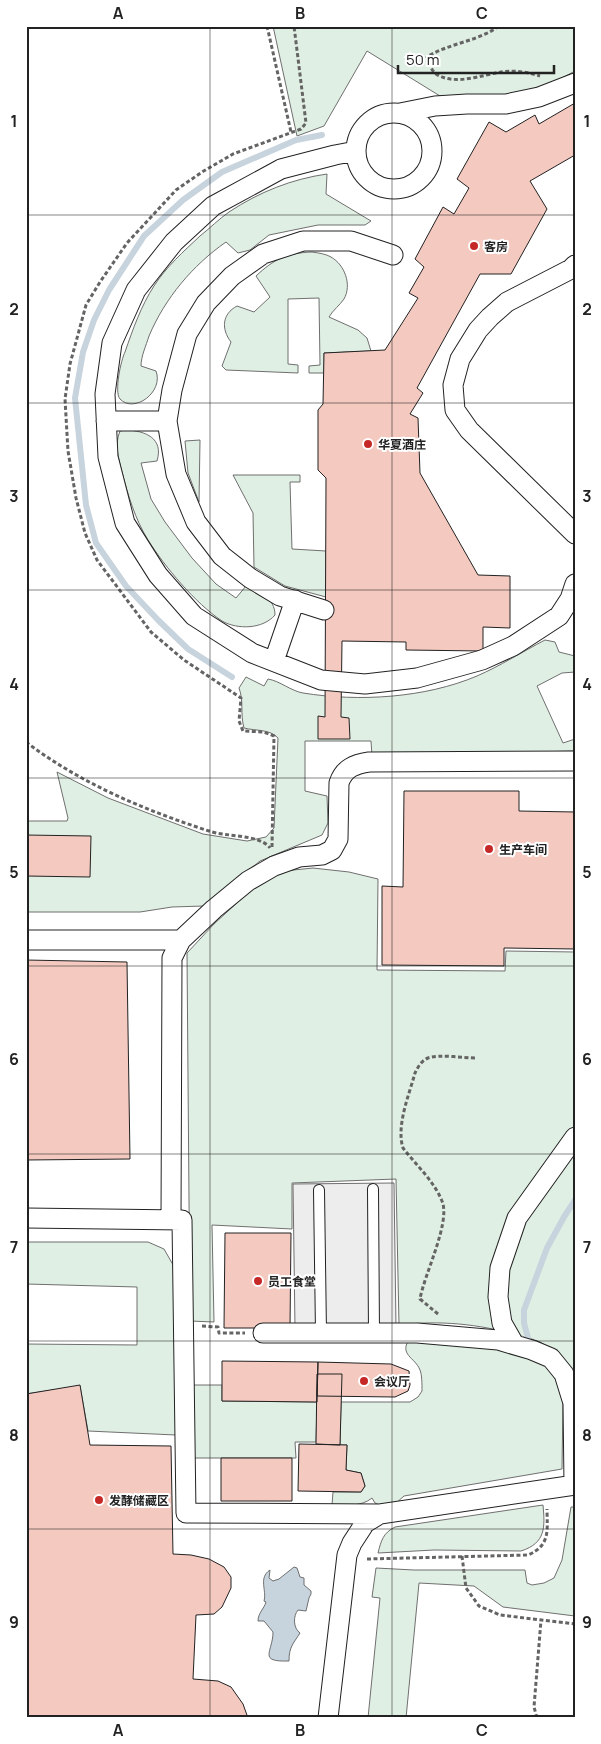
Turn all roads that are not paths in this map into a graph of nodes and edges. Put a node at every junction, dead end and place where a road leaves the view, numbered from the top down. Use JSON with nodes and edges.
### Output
{"nodes":[{"id":1,"x":573,"y":83,"type":"edge"},
{"id":2,"x":400,"y":114,"type":"junction"},
{"id":3,"x":356,"y":151,"type":"junction"},
{"id":4,"x":394,"y":255,"type":"dead end"},
{"id":5,"x":575,"y":265,"type":"edge"},
{"id":6,"x":106,"y":421,"type":"junction"},
{"id":7,"x":167,"y":421,"type":"junction"},
{"id":8,"x":575,"y":534,"type":"edge"},
{"id":9,"x":575,"y":584,"type":"edge"},
{"id":10,"x":295,"y":600,"type":"junction"},
{"id":11,"x":324,"y":610,"type":"dead end"},
{"id":12,"x":274,"y":661,"type":"junction"},
{"id":13,"x":575,"y":761,"type":"edge"},
{"id":14,"x":26,"y":940,"type":"edge"},
{"id":15,"x":181,"y":940,"type":"junction"},
{"id":16,"x":575,"y":1137,"type":"edge"},
{"id":17,"x":373,"y":1189,"type":"dead end"},
{"id":18,"x":319,"y":1190,"type":"dead end"},
{"id":19,"x":26,"y":1218,"type":"edge"},
{"id":20,"x":171,"y":1220,"type":"junction"},
{"id":21,"x":263,"y":1332,"type":"road end"},
{"id":22,"x":321,"y":1333,"type":"junction"},
{"id":23,"x":374,"y":1333,"type":"junction"},
{"id":24,"x":514,"y":1344,"type":"junction"},
{"id":25,"x":574,"y":1485,"type":"edge"},
{"id":26,"x":380,"y":1514,"type":"junction"},
{"id":27,"x":328,"y":1718,"type":"edge"}],
"edges":[{"from":1,"to":2,"type":"street"},
{"from":2,"to":3,"type":"street"},
{"from":2,"to":3,"type":"street"},
{"from":3,"to":6,"type":"street"},
{"from":4,"to":7,"type":"street"},
{"from":5,"to":8,"type":"street"},
{"from":6,"to":7,"type":"street"},
{"from":6,"to":12,"type":"street"},
{"from":7,"to":10,"type":"street"},
{"from":9,"to":12,"type":"street"},
{"from":10,"to":11,"type":"street"},
{"from":10,"to":12,"type":"street"},
{"from":13,"to":15,"type":"street"},
{"from":14,"to":15,"type":"street"},
{"from":15,"to":20,"type":"street"},
{"from":16,"to":24,"type":"street"},
{"from":17,"to":23,"type":"lane"},
{"from":18,"to":22,"type":"lane"},
{"from":19,"to":20,"type":"street"},
{"from":20,"to":26,"type":"street"},
{"from":21,"to":22,"type":"street"},
{"from":22,"to":23,"type":"street"},
{"from":23,"to":24,"type":"street"},
{"from":24,"to":25,"type":"street"},
{"from":25,"to":26,"type":"street"},
{"from":26,"to":27,"type":"street"}]}
